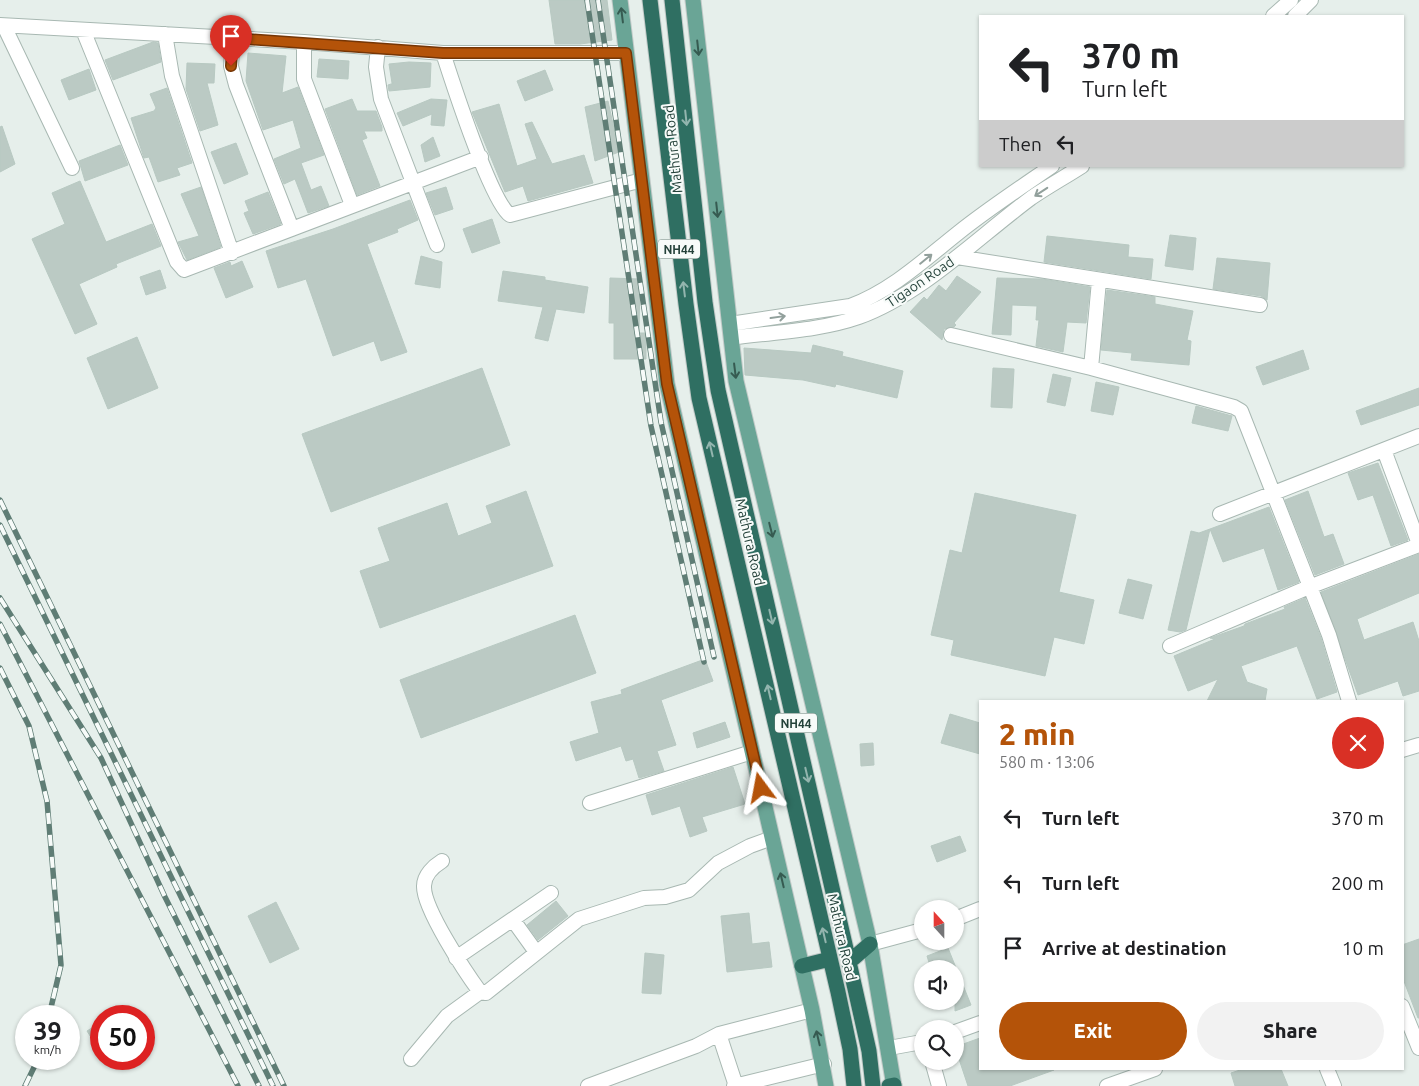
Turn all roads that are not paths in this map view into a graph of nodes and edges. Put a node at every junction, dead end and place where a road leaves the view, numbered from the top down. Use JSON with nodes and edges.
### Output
{"nodes":[{"id":1,"x":620,"y":0,"type":"edge"},
{"id":2,"x":650,"y":0,"type":"edge"},
{"id":3,"x":672,"y":0,"type":"edge"},
{"id":4,"x":693,"y":0,"type":"edge"},
{"id":5,"x":1290,"y":0,"type":"edge"},
{"id":6,"x":1312,"y":0,"type":"edge"},
{"id":7,"x":1274,"y":15,"type":"edge"},
{"id":8,"x":1296,"y":15,"type":"edge"},
{"id":9,"x":2,"y":25,"type":"edge"},
{"id":10,"x":83,"y":30,"type":"junction"},
{"id":11,"x":165,"y":34,"type":"junction"},
{"id":12,"x":233,"y":38,"type":"junction"},
{"id":13,"x":304,"y":42,"type":"junction"},
{"id":14,"x":378,"y":47,"type":"junction"},
{"id":15,"x":443,"y":53,"type":"junction"},
{"id":16,"x":626,"y":53,"type":"junction"},
{"id":17,"x":480,"y":157,"type":"junction"},
{"id":18,"x":1051,"y":167,"type":"edge"},
{"id":19,"x":1080,"y":167,"type":"edge"},
{"id":20,"x":72,"y":168,"type":"dead end"},
{"id":21,"x":642,"y":180,"type":"junction"},
{"id":22,"x":414,"y":182,"type":"junction"},
{"id":23,"x":352,"y":205,"type":"junction"},
{"id":24,"x":292,"y":229,"type":"junction"},
{"id":25,"x":437,"y":245,"type":"dead end"},
{"id":26,"x":232,"y":253,"type":"junction"},
{"id":27,"x":957,"y":256,"type":"junction"},
{"id":28,"x":1099,"y":281,"type":"junction"},
{"id":29,"x":1260,"y":305,"type":"dead end"},
{"id":30,"x":731,"y":331,"type":"junction"},
{"id":31,"x":951,"y":335,"type":"dead end"},
{"id":32,"x":1091,"y":368,"type":"junction"},
{"id":33,"x":1419,"y":436,"type":"edge"},
{"id":34,"x":1384,"y":450,"type":"junction"},
{"id":35,"x":1273,"y":495,"type":"junction"},
{"id":36,"x":1220,"y":514,"type":"dead end"},
{"id":37,"x":1419,"y":544,"type":"edge"},
{"id":38,"x":1308,"y":587,"type":"junction"},
{"id":39,"x":1170,"y":646,"type":"dead end"},
{"id":40,"x":1349,"y":700,"type":"edge"},
{"id":41,"x":1419,"y":745,"type":"edge"},
{"id":42,"x":1404,"y":749,"type":"edge"},
{"id":43,"x":752,"y":752,"type":"junction"},
{"id":44,"x":590,"y":803,"type":"dead end"},
{"id":45,"x":772,"y":838,"type":"junction"},
{"id":46,"x":442,"y":862,"type":"dead end"},
{"id":47,"x":551,"y":893,"type":"dead end"},
{"id":48,"x":979,"y":909,"type":"edge"},
{"id":49,"x":964,"y":915,"type":"edge"},
{"id":50,"x":512,"y":920,"type":"junction"},
{"id":51,"x":914,"y":932,"type":"edge"},
{"id":52,"x":870,"y":944,"type":"junction"},
{"id":53,"x":536,"y":952,"type":"junction"},
{"id":54,"x":456,"y":958,"type":"junction"},
{"id":55,"x":830,"y":959,"type":"junction"},
{"id":56,"x":849,"y":962,"type":"junction"},
{"id":57,"x":802,"y":966,"type":"junction"},
{"id":58,"x":480,"y":992,"type":"junction"},
{"id":59,"x":812,"y":1010,"type":"junction"},
{"id":60,"x":1404,"y":1011,"type":"edge"},
{"id":61,"x":979,"y":1023,"type":"edge"},
{"id":62,"x":964,"y":1029,"type":"edge"},
{"id":63,"x":719,"y":1034,"type":"junction"},
{"id":64,"x":914,"y":1043,"type":"edge"},
{"id":65,"x":889,"y":1048,"type":"junction"},
{"id":66,"x":1419,"y":1048,"type":"edge"},
{"id":67,"x":411,"y":1059,"type":"dead end"},
{"id":68,"x":824,"y":1064,"type":"junction"},
{"id":69,"x":935,"y":1070,"type":"edge"},
{"id":70,"x":1152,"y":1070,"type":"edge"},
{"id":71,"x":1327,"y":1070,"type":"edge"},
{"id":72,"x":588,"y":1086,"type":"edge"},
{"id":73,"x":735,"y":1086,"type":"edge"},
{"id":74,"x":826,"y":1086,"type":"edge"},
{"id":75,"x":854,"y":1086,"type":"edge"},
{"id":76,"x":873,"y":1086,"type":"edge"},
{"id":77,"x":889,"y":1086,"type":"edge"},
{"id":78,"x":894,"y":1086,"type":"edge"},
{"id":79,"x":939,"y":1086,"type":"edge"},
{"id":80,"x":1107,"y":1086,"type":"edge"},
{"id":81,"x":1334,"y":1086,"type":"edge"}],
"edges":[{"from":16,"to":1,"type":"main road","one_way":true},
{"from":55,"to":2,"type":"highway","name":"Mathura Road","number":"NH44","one_way":true},
{"from":3,"to":56,"type":"highway","name":"Mathura Road","number":"NH44","one_way":true},
{"from":4,"to":30,"type":"main road","one_way":true},
{"from":5,"to":7,"type":"street"},
{"from":6,"to":8,"type":"street"},
{"from":9,"to":10,"type":"street"},
{"from":9,"to":20,"type":"street"},
{"from":10,"to":11,"type":"street"},
{"from":10,"to":26,"type":"street"},
{"from":11,"to":12,"type":"street"},
{"from":11,"to":26,"type":"street"},
{"from":12,"to":13,"type":"street"},
{"from":12,"to":24,"type":"street"},
{"from":13,"to":14,"type":"street"},
{"from":13,"to":23,"type":"street"},
{"from":14,"to":15,"type":"street"},
{"from":14,"to":22,"type":"street"},
{"from":15,"to":16,"type":"street"},
{"from":15,"to":17,"type":"street"},
{"from":16,"to":21,"type":"main road"},
{"from":17,"to":21,"type":"street"},
{"from":17,"to":22,"type":"street"},
{"from":30,"to":18,"type":"street","name":"Tigaon Road","one_way":true},
{"from":19,"to":27,"type":"street","name":"Tigaon Road","one_way":true},
{"from":21,"to":43,"type":"main road"},
{"from":22,"to":23,"type":"street"},
{"from":22,"to":25,"type":"street"},
{"from":23,"to":24,"type":"street"},
{"from":24,"to":26,"type":"street"},
{"from":27,"to":28,"type":"street"},
{"from":27,"to":30,"type":"street","name":"Tigaon Road"},
{"from":28,"to":29,"type":"street"},
{"from":28,"to":32,"type":"street"},
{"from":30,"to":52,"type":"main road","one_way":true},
{"from":31,"to":32,"type":"street"},
{"from":32,"to":35,"type":"street"},
{"from":33,"to":34,"type":"street"},
{"from":34,"to":35,"type":"street"},
{"from":34,"to":37,"type":"street"},
{"from":35,"to":36,"type":"street"},
{"from":35,"to":38,"type":"street"},
{"from":37,"to":38,"type":"street"},
{"from":38,"to":39,"type":"street"},
{"from":38,"to":40,"type":"street"},
{"from":41,"to":42,"type":"street"},
{"from":43,"to":44,"type":"street"},
{"from":43,"to":45,"type":"main road"},
{"from":45,"to":53,"type":"street"},
{"from":57,"to":45,"type":"main road","one_way":true},
{"from":46,"to":54,"type":"street"},
{"from":47,"to":50,"type":"street"},
{"from":48,"to":49,"type":"street"},
{"from":50,"to":53,"type":"street"},
{"from":50,"to":54,"type":"street"},
{"from":51,"to":52,"type":"street"},
{"from":52,"to":56,"type":"highway"},
{"from":52,"to":65,"type":"main road"},
{"from":53,"to":58,"type":"street"},
{"from":54,"to":58,"type":"street"},
{"from":55,"to":57,"type":"highway"},
{"from":55,"to":75,"type":"highway","name":"Mathura Road","number":"NH44"},
{"from":56,"to":76,"type":"highway","name":"Mathura Road","number":"NH44"},
{"from":57,"to":59,"type":"main road"},
{"from":58,"to":67,"type":"street"},
{"from":59,"to":63,"type":"street"},
{"from":68,"to":59,"type":"main road","one_way":true},
{"from":60,"to":66,"type":"street"},
{"from":61,"to":62,"type":"street"},
{"from":63,"to":72,"type":"street"},
{"from":63,"to":73,"type":"street"},
{"from":64,"to":65,"type":"street"},
{"from":65,"to":78,"type":"main road"},
{"from":68,"to":73,"type":"street"},
{"from":68,"to":74,"type":"main road"},
{"from":69,"to":79,"type":"street"},
{"from":70,"to":80,"type":"street"},
{"from":71,"to":81,"type":"street"},
{"from":77,"to":78,"type":"highway"}]}
